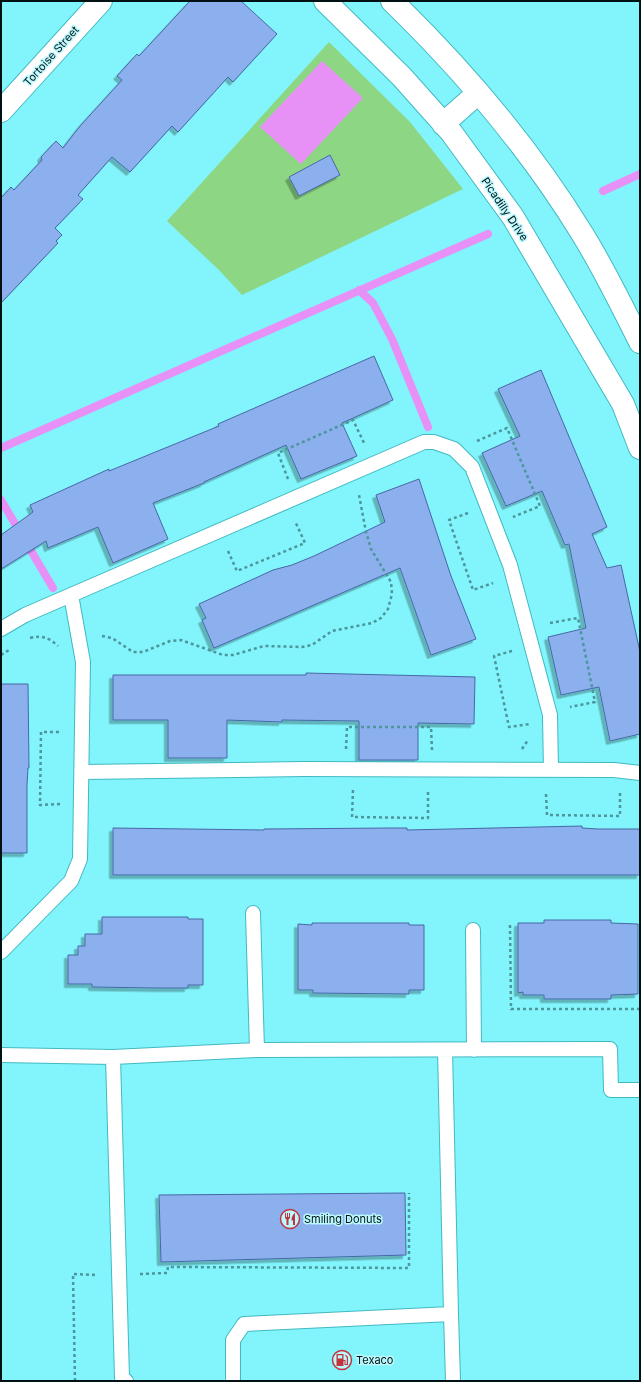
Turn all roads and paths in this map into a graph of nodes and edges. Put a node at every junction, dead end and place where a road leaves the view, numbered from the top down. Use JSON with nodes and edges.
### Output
{"nodes":[{"id":1,"x":101,"y":1,"type":"edge"},
{"id":2,"x":325,"y":1,"type":"edge"},
{"id":3,"x":392,"y":1,"type":"edge"},
{"id":4,"x":478,"y":93,"type":"junction"},
{"id":5,"x":1,"y":111,"type":"edge"},
{"id":6,"x":443,"y":124,"type":"junction"},
{"id":7,"x":640,"y":342,"type":"edge"},
{"id":8,"x":476,"y":441,"type":"dead end"},
{"id":9,"x":640,"y":448,"type":"edge"},
{"id":10,"x":366,"y":449,"type":"dead end"},
{"id":11,"x":289,"y":484,"type":"dead end"},
{"id":12,"x":352,"y":498,"type":"dead end"},
{"id":13,"x":469,"y":513,"type":"dead end"},
{"id":14,"x":513,"y":517,"type":"dead end"},
{"id":15,"x":300,"y":519,"type":"dead end"},
{"id":16,"x":228,"y":551,"type":"dead end"},
{"id":17,"x":496,"y":582,"type":"dead end"},
{"id":18,"x":72,"y":595,"type":"junction"},
{"id":19,"x":550,"y":623,"type":"dead end"},
{"id":20,"x":1,"y":629,"type":"edge"},
{"id":21,"x":102,"y":636,"type":"dead end"},
{"id":22,"x":26,"y":638,"type":"dead end"},
{"id":23,"x":12,"y":648,"type":"dead end"},
{"id":24,"x":62,"y":650,"type":"dead end"},
{"id":25,"x":516,"y":651,"type":"dead end"},
{"id":26,"x":1,"y":655,"type":"edge"},
{"id":27,"x":567,"y":707,"type":"dead end"},
{"id":28,"x":532,"y":731,"type":"dead end"},
{"id":29,"x":64,"y":732,"type":"dead end"},
{"id":30,"x":530,"y":738,"type":"dead end"},
{"id":31,"x":517,"y":752,"type":"dead end"},
{"id":32,"x":432,"y":755,"type":"dead end"},
{"id":33,"x":346,"y":756,"type":"dead end"},
{"id":34,"x":551,"y":770,"type":"junction"},
{"id":35,"x":82,"y":772,"type":"junction"},
{"id":36,"x":640,"y":773,"type":"edge"},
{"id":37,"x":353,"y":790,"type":"dead end"},
{"id":38,"x":428,"y":792,"type":"dead end"},
{"id":39,"x":627,"y":793,"type":"dead end"},
{"id":40,"x":546,"y":794,"type":"dead end"},
{"id":41,"x":64,"y":804,"type":"dead end"},
{"id":42,"x":253,"y":913,"type":"dead end"},
{"id":43,"x":510,"y":925,"type":"dead end"},
{"id":44,"x":473,"y":930,"type":"dead end"},
{"id":45,"x":1,"y":952,"type":"edge"},
{"id":46,"x":640,"y":1009,"type":"edge"},
{"id":47,"x":257,"y":1050,"type":"junction"},
{"id":48,"x":445,"y":1050,"type":"junction"},
{"id":49,"x":474,"y":1050,"type":"junction"},
{"id":50,"x":1,"y":1055,"type":"edge"},
{"id":51,"x":113,"y":1057,"type":"junction"},
{"id":52,"x":640,"y":1090,"type":"edge"},
{"id":53,"x":409,"y":1193,"type":"dead end"},
{"id":54,"x":136,"y":1274,"type":"dead end"},
{"id":55,"x":99,"y":1275,"type":"dead end"},
{"id":56,"x":451,"y":1314,"type":"junction"},
{"id":57,"x":75,"y":1381,"type":"edge"},
{"id":58,"x":126,"y":1381,"type":"edge"},
{"id":59,"x":233,"y":1381,"type":"edge"},
{"id":60,"x":453,"y":1381,"type":"edge"}],
"edges":[{"from":1,"to":5,"type":"street","name":"Tortoise Street"},
{"from":2,"to":6,"type":"street","name":"Picadilly Drive"},
{"from":3,"to":4,"type":"street"},
{"from":4,"to":6,"type":"street"},
{"from":4,"to":7,"type":"street"},
{"from":6,"to":9,"type":"street","name":"Picadilly Drive"},
{"from":8,"to":14,"type":"path"},
{"from":10,"to":11,"type":"path"},
{"from":12,"to":21,"type":"path"},
{"from":13,"to":17,"type":"path"},
{"from":15,"to":16,"type":"path"},
{"from":18,"to":20,"type":"lane"},
{"from":18,"to":34,"type":"lane"},
{"from":18,"to":35,"type":"lane"},
{"from":19,"to":27,"type":"path"},
{"from":22,"to":24,"type":"path"},
{"from":23,"to":26,"type":"path"},
{"from":25,"to":28,"type":"path"},
{"from":29,"to":41,"type":"path"},
{"from":30,"to":31,"type":"path"},
{"from":32,"to":33,"type":"path"},
{"from":34,"to":35,"type":"lane"},
{"from":34,"to":36,"type":"lane"},
{"from":35,"to":45,"type":"lane"},
{"from":37,"to":38,"type":"path"},
{"from":39,"to":40,"type":"path"},
{"from":42,"to":47,"type":"lane"},
{"from":43,"to":46,"type":"path"},
{"from":44,"to":49,"type":"lane"},
{"from":47,"to":48,"type":"lane"},
{"from":47,"to":51,"type":"lane"},
{"from":48,"to":49,"type":"lane"},
{"from":48,"to":56,"type":"lane"},
{"from":49,"to":52,"type":"lane"},
{"from":50,"to":51,"type":"lane"},
{"from":51,"to":58,"type":"lane"},
{"from":53,"to":54,"type":"path"},
{"from":55,"to":57,"type":"path"},
{"from":56,"to":59,"type":"lane"},
{"from":56,"to":60,"type":"lane"}]}
